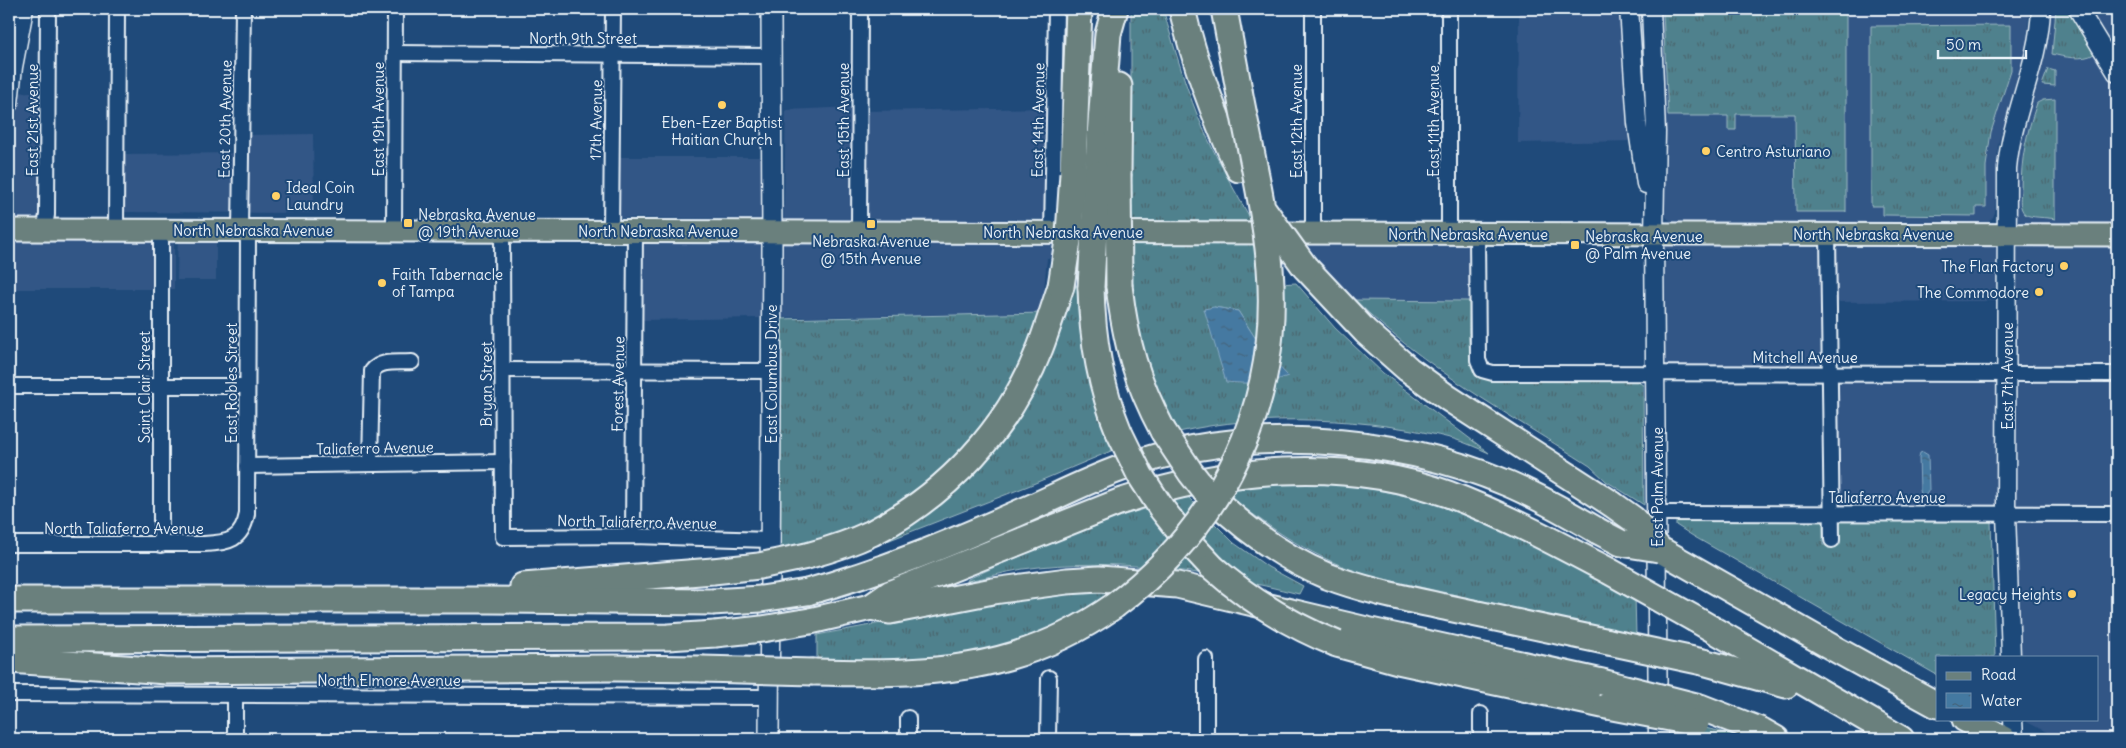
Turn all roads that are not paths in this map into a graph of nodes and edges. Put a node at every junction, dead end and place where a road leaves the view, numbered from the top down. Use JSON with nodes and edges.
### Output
{"nodes":[{"id":1,"x":24,"y":9,"type":"edge"},
{"id":2,"x":48,"y":9,"type":"edge"},
{"id":3,"x":117,"y":9,"type":"edge"},
{"id":4,"x":243,"y":9,"type":"edge"},
{"id":5,"x":395,"y":9,"type":"edge"},
{"id":6,"x":613,"y":9,"type":"edge"},
{"id":7,"x":771,"y":9,"type":"edge"},
{"id":8,"x":860,"y":9,"type":"edge"},
{"id":9,"x":1056,"y":9,"type":"edge"},
{"id":10,"x":1079,"y":9,"type":"edge"},
{"id":11,"x":1115,"y":9,"type":"edge"},
{"id":12,"x":1182,"y":9,"type":"edge"},
{"id":13,"x":1224,"y":9,"type":"edge"},
{"id":14,"x":1313,"y":9,"type":"edge"},
{"id":15,"x":1450,"y":9,"type":"edge"},
{"id":16,"x":1629,"y":9,"type":"edge"},
{"id":17,"x":1651,"y":9,"type":"edge"},
{"id":18,"x":2041,"y":9,"type":"edge"},
{"id":19,"x":2078,"y":9,"type":"edge"},
{"id":20,"x":395,"y":53,"type":"junction"},
{"id":21,"x":613,"y":54,"type":"junction"},
{"id":22,"x":772,"y":56,"type":"junction"},
{"id":23,"x":2117,"y":73,"type":"edge"},
{"id":24,"x":9,"y":103,"type":"edge"},
{"id":25,"x":1108,"y":174,"type":"junction"},
{"id":26,"x":9,"y":230,"type":"edge"},
{"id":27,"x":116,"y":230,"type":"junction"},
{"id":28,"x":161,"y":230,"type":"junction"},
{"id":29,"x":244,"y":230,"type":"junction"},
{"id":30,"x":394,"y":230,"type":"junction"},
{"id":31,"x":44,"y":231,"type":"junction"},
{"id":32,"x":502,"y":231,"type":"junction"},
{"id":33,"x":610,"y":231,"type":"junction"},
{"id":34,"x":636,"y":231,"type":"junction"},
{"id":35,"x":772,"y":232,"type":"junction"},
{"id":36,"x":859,"y":232,"type":"junction"},
{"id":37,"x":1052,"y":232,"type":"junction"},
{"id":38,"x":1313,"y":233,"type":"junction"},
{"id":39,"x":1449,"y":234,"type":"junction"},
{"id":40,"x":1477,"y":234,"type":"junction"},
{"id":41,"x":1654,"y":234,"type":"junction"},
{"id":42,"x":1828,"y":234,"type":"junction"},
{"id":43,"x":2007,"y":235,"type":"junction"},
{"id":44,"x":2117,"y":235,"type":"edge"},
{"id":45,"x":412,"y":362,"type":"dead end"},
{"id":46,"x":503,"y":370,"type":"junction"},
{"id":47,"x":634,"y":370,"type":"junction"},
{"id":48,"x":772,"y":371,"type":"junction"},
{"id":49,"x":1656,"y":373,"type":"junction"},
{"id":50,"x":1830,"y":374,"type":"junction"},
{"id":51,"x":2006,"y":374,"type":"junction"},
{"id":52,"x":2117,"y":374,"type":"edge"},
{"id":53,"x":9,"y":386,"type":"edge"},
{"id":54,"x":247,"y":386,"type":"junction"},
{"id":55,"x":160,"y":388,"type":"junction"},
{"id":56,"x":503,"y":462,"type":"junction"},
{"id":57,"x":370,"y":464,"type":"junction"},
{"id":58,"x":247,"y":466,"type":"junction"},
{"id":59,"x":1657,"y":514,"type":"junction"},
{"id":60,"x":1831,"y":514,"type":"junction"},
{"id":61,"x":2006,"y":514,"type":"junction"},
{"id":62,"x":2117,"y":514,"type":"edge"},
{"id":63,"x":238,"y":535,"type":"joint"},
{"id":64,"x":633,"y":536,"type":"junction"},
{"id":65,"x":503,"y":537,"type":"joint"},
{"id":66,"x":770,"y":540,"type":"junction"},
{"id":67,"x":1832,"y":540,"type":"dead end"},
{"id":68,"x":9,"y":544,"type":"edge"},
{"id":69,"x":161,"y":545,"type":"junction"},
{"id":70,"x":1659,"y":549,"type":"junction"},
{"id":71,"x":9,"y":600,"type":"edge"},
{"id":72,"x":428,"y":600,"type":"junction"},
{"id":73,"x":872,"y":606,"type":"junction"},
{"id":74,"x":9,"y":639,"type":"edge"},
{"id":75,"x":2012,"y":656,"type":"edge"},
{"id":76,"x":1206,"y":659,"type":"dead end"},
{"id":77,"x":16,"y":661,"type":"edge"},
{"id":78,"x":1049,"y":678,"type":"dead end"},
{"id":79,"x":9,"y":694,"type":"edge"},
{"id":80,"x":235,"y":696,"type":"junction"},
{"id":81,"x":769,"y":696,"type":"junction"},
{"id":82,"x":1936,"y":703,"type":"edge"},
{"id":83,"x":1849,"y":710,"type":"junction"},
{"id":84,"x":1481,"y":714,"type":"dead end"},
{"id":85,"x":1698,"y":715,"type":"junction"},
{"id":86,"x":908,"y":718,"type":"dead end"},
{"id":87,"x":2013,"y":720,"type":"edge"},
{"id":88,"x":1970,"y":722,"type":"edge"},
{"id":89,"x":235,"y":739,"type":"edge"},
{"id":90,"x":769,"y":739,"type":"edge"},
{"id":91,"x":908,"y":739,"type":"edge"},
{"id":92,"x":1048,"y":739,"type":"edge"},
{"id":93,"x":1206,"y":739,"type":"edge"},
{"id":94,"x":1482,"y":739,"type":"edge"},
{"id":95,"x":1658,"y":739,"type":"edge"},
{"id":96,"x":1744,"y":739,"type":"edge"},
{"id":97,"x":1776,"y":739,"type":"edge"},
{"id":98,"x":1901,"y":739,"type":"edge"},
{"id":99,"x":2003,"y":739,"type":"edge"},
{"id":100,"x":2014,"y":739,"type":"edge"}],
"edges":[{"from":1,"to":24,"type":"street"},
{"from":2,"to":31,"type":"street","name":"East 21st Avenue"},
{"from":3,"to":27,"type":"street"},
{"from":4,"to":29,"type":"street","name":"East 20th Avenue"},
{"from":5,"to":20,"type":"street","name":"East 19th Avenue"},
{"from":6,"to":21,"type":"street","name":"17th Avenue"},
{"from":7,"to":22,"type":"main road","name":"East Columbus Drive"},
{"from":8,"to":36,"type":"street","name":"East 15th Avenue"},
{"from":9,"to":37,"type":"street","name":"East 14th Avenue"},
{"from":10,"to":72,"type":"highway","bridge":true},
{"from":11,"to":25,"type":"highway"},
{"from":12,"to":70,"type":"highway","bridge":true},
{"from":13,"to":77,"type":"highway","bridge":true},
{"from":14,"to":38,"type":"street","name":"East 12th Avenue"},
{"from":15,"to":39,"type":"street","name":"East 11th Avenue"},
{"from":16,"to":41,"type":"street","name":"East Palm Avenue"},
{"from":17,"to":41,"type":"street","name":"East Palm Avenue"},
{"from":18,"to":43,"type":"street","name":"East 7th Avenue"},
{"from":19,"to":23,"type":"street"},
{"from":20,"to":21,"type":"street","name":"North 9th Street"},
{"from":20,"to":30,"type":"street","name":"East 19th Avenue"},
{"from":21,"to":22,"type":"street","name":"North 9th Street"},
{"from":21,"to":33,"type":"street","name":"17th Avenue"},
{"from":22,"to":35,"type":"main road","name":"East Columbus Drive"},
{"from":25,"to":83,"type":"highway","bridge":true},
{"from":25,"to":85,"type":"highway","bridge":true},
{"from":26,"to":31,"type":"main road","name":"North Nebraska Avenue"},
{"from":27,"to":28,"type":"main road","name":"North Nebraska Avenue"},
{"from":27,"to":31,"type":"main road","name":"North Nebraska Avenue"},
{"from":28,"to":29,"type":"main road","name":"North Nebraska Avenue"},
{"from":28,"to":55,"type":"street","name":"Saint Clair Street"},
{"from":29,"to":30,"type":"main road","name":"North Nebraska Avenue"},
{"from":29,"to":54,"type":"street","name":"East Robles Street"},
{"from":30,"to":32,"type":"main road","name":"North Nebraska Avenue"},
{"from":32,"to":33,"type":"main road","name":"North Nebraska Avenue"},
{"from":32,"to":46,"type":"street","name":"Bryan Street"},
{"from":33,"to":34,"type":"main road","name":"North Nebraska Avenue"},
{"from":34,"to":35,"type":"main road","name":"North Nebraska Avenue"},
{"from":34,"to":47,"type":"street","name":"Forest Avenue"},
{"from":35,"to":36,"type":"main road","name":"North Nebraska Avenue"},
{"from":35,"to":48,"type":"main road","name":"East Columbus Drive"},
{"from":36,"to":37,"type":"main road","name":"North Nebraska Avenue"},
{"from":37,"to":38,"type":"main road","name":"North Nebraska Avenue"},
{"from":38,"to":39,"type":"main road","name":"North Nebraska Avenue"},
{"from":39,"to":40,"type":"main road","name":"North Nebraska Avenue"},
{"from":40,"to":41,"type":"main road","name":"North Nebraska Avenue"},
{"from":40,"to":49,"type":"street","name":"Mitchell Avenue"},
{"from":41,"to":42,"type":"main road","name":"North Nebraska Avenue"},
{"from":41,"to":49,"type":"street","name":"East Palm Avenue"},
{"from":42,"to":43,"type":"main road","name":"North Nebraska Avenue"},
{"from":42,"to":50,"type":"street"},
{"from":43,"to":44,"type":"main road","name":"North Nebraska Avenue"},
{"from":43,"to":51,"type":"street","name":"East 7th Avenue"},
{"from":45,"to":57,"type":"street"},
{"from":46,"to":47,"type":"street"},
{"from":46,"to":56,"type":"street","name":"Bryan Street"},
{"from":47,"to":48,"type":"street"},
{"from":47,"to":64,"type":"street","name":"Forest Avenue"},
{"from":48,"to":66,"type":"main road","name":"East Columbus Drive"},
{"from":49,"to":50,"type":"street","name":"Mitchell Avenue"},
{"from":49,"to":59,"type":"street","name":"East Palm Avenue"},
{"from":50,"to":51,"type":"street","name":"Mitchell Avenue"},
{"from":50,"to":60,"type":"street"},
{"from":51,"to":52,"type":"street","name":"Mitchell Avenue"},
{"from":51,"to":61,"type":"street","name":"East 7th Avenue"},
{"from":53,"to":55,"type":"street"},
{"from":54,"to":55,"type":"street"},
{"from":54,"to":58,"type":"street","name":"East Robles Street"},
{"from":55,"to":69,"type":"street","name":"Saint Clair Street"},
{"from":56,"to":57,"type":"street","name":"Taliaferro Avenue"},
{"from":56,"to":65,"type":"street","name":"Bryan Street"},
{"from":57,"to":58,"type":"street","name":"Taliaferro Avenue"},
{"from":58,"to":63,"type":"street","name":"East Robles Street"},
{"from":59,"to":60,"type":"street","name":"Taliaferro Avenue"},
{"from":59,"to":95,"type":"street","name":"East Palm Avenue"},
{"from":60,"to":61,"type":"street","name":"Taliaferro Avenue"},
{"from":60,"to":67,"type":"street"},
{"from":61,"to":62,"type":"street","name":"Taliaferro Avenue"},
{"from":61,"to":75,"type":"street","name":"East 7th Avenue"},
{"from":63,"to":69,"type":"street","name":"North Taliaferro Avenue"},
{"from":64,"to":65,"type":"street","name":"North Taliaferro Avenue"},
{"from":64,"to":66,"type":"street","name":"North Taliaferro Avenue"},
{"from":66,"to":81,"type":"main road","name":"East Columbus Drive"},
{"from":68,"to":69,"type":"street","name":"North Taliaferro Avenue"},
{"from":70,"to":72,"type":"highway","bridge":true},
{"from":70,"to":82,"type":"highway"},
{"from":71,"to":72,"type":"highway"},
{"from":73,"to":74,"type":"highway","bridge":true},
{"from":73,"to":83,"type":"highway","bridge":true},
{"from":73,"to":85,"type":"highway","bridge":true},
{"from":76,"to":93,"type":"street"},
{"from":78,"to":92,"type":"street"},
{"from":79,"to":80,"type":"street","name":"North Elmore Avenue"},
{"from":80,"to":81,"type":"street","name":"North Elmore Avenue"},
{"from":80,"to":89,"type":"street"},
{"from":81,"to":90,"type":"main road","name":"East Columbus Drive"},
{"from":83,"to":98,"type":"highway"},
{"from":84,"to":94,"type":"street"},
{"from":85,"to":96,"type":"highway"},
{"from":85,"to":97,"type":"highway"},
{"from":86,"to":91,"type":"street"},
{"from":87,"to":100,"type":"street"},
{"from":88,"to":99,"type":"highway"}]}
